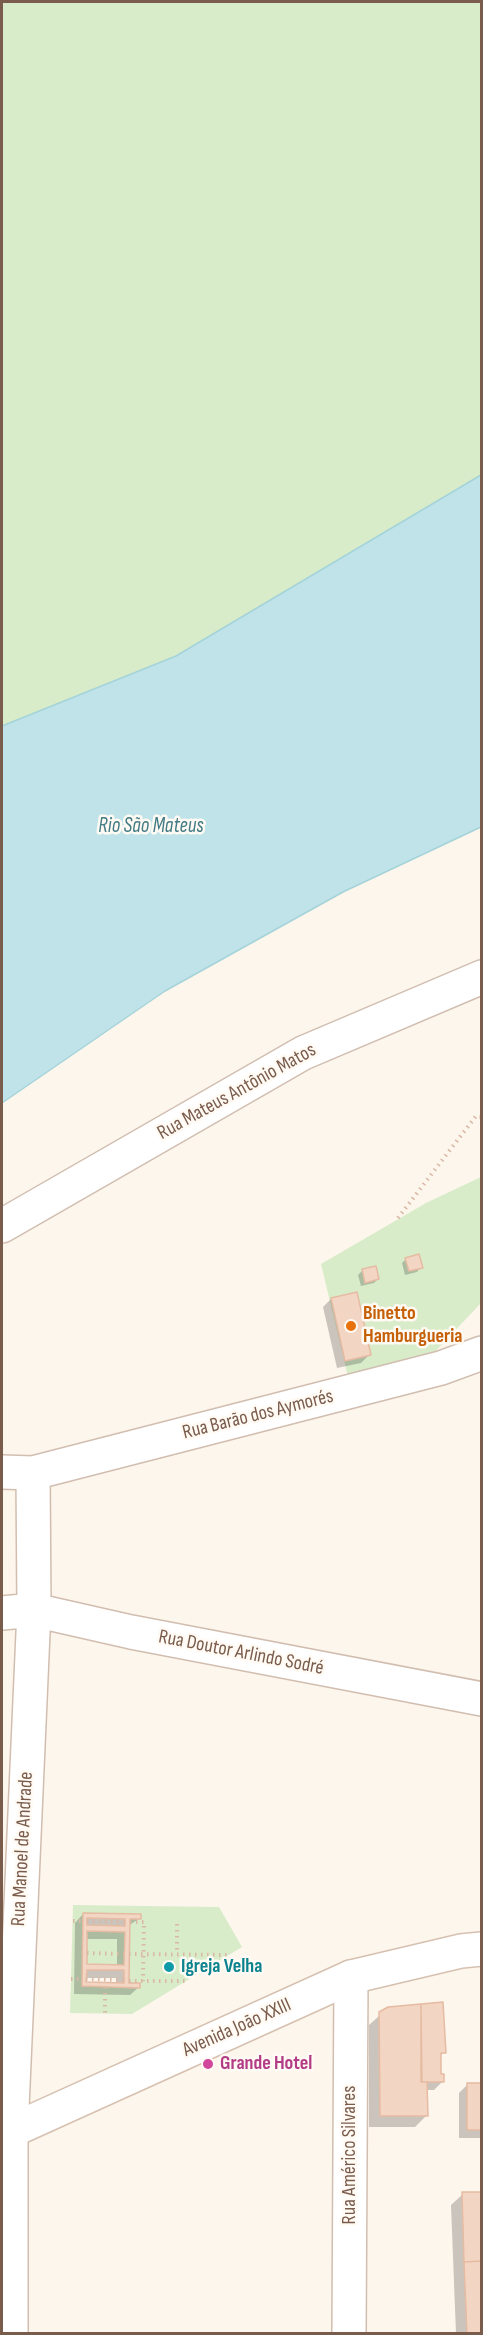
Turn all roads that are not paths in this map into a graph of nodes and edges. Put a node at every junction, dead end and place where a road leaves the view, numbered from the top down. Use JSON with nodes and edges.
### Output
{"nodes":[{"id":1,"x":482,"y":977,"type":"edge"},
{"id":2,"x":2,"y":1226,"type":"edge"},
{"id":3,"x":482,"y":1353,"type":"edge"},
{"id":4,"x":17,"y":1472,"type":"edge"},
{"id":5,"x":34,"y":1610,"type":"junction"},
{"id":6,"x":2,"y":1612,"type":"edge"},
{"id":7,"x":482,"y":1699,"type":"edge"},
{"id":8,"x":482,"y":1949,"type":"edge"},
{"id":9,"x":351,"y":1977,"type":"junction"},
{"id":10,"x":6,"y":2132,"type":"edge"},
{"id":11,"x":11,"y":2334,"type":"edge"},
{"id":12,"x":350,"y":2334,"type":"edge"}],
"edges":[{"from":1,"to":2,"type":"street","name":"Rua Mateus Antônio Matos"},
{"from":3,"to":4,"type":"street","name":"Rua Barão dos Aymorés"},
{"from":4,"to":5,"type":"street","name":"Rua Manoel de Andrade"},
{"from":5,"to":6,"type":"street","name":"Rua Doutor Arlindo Sodré"},
{"from":5,"to":7,"type":"street","name":"Rua Doutor Arlindo Sodré"},
{"from":5,"to":10,"type":"street","name":"Rua Manoel de Andrade"},
{"from":8,"to":9,"type":"street","name":"Avenida João XXIII"},
{"from":9,"to":10,"type":"street","name":"Avenida João XXIII"},
{"from":9,"to":12,"type":"street","name":"Rua Américo Silvares"},
{"from":10,"to":11,"type":"street","name":"Rua Manoel de Andrade"}]}
